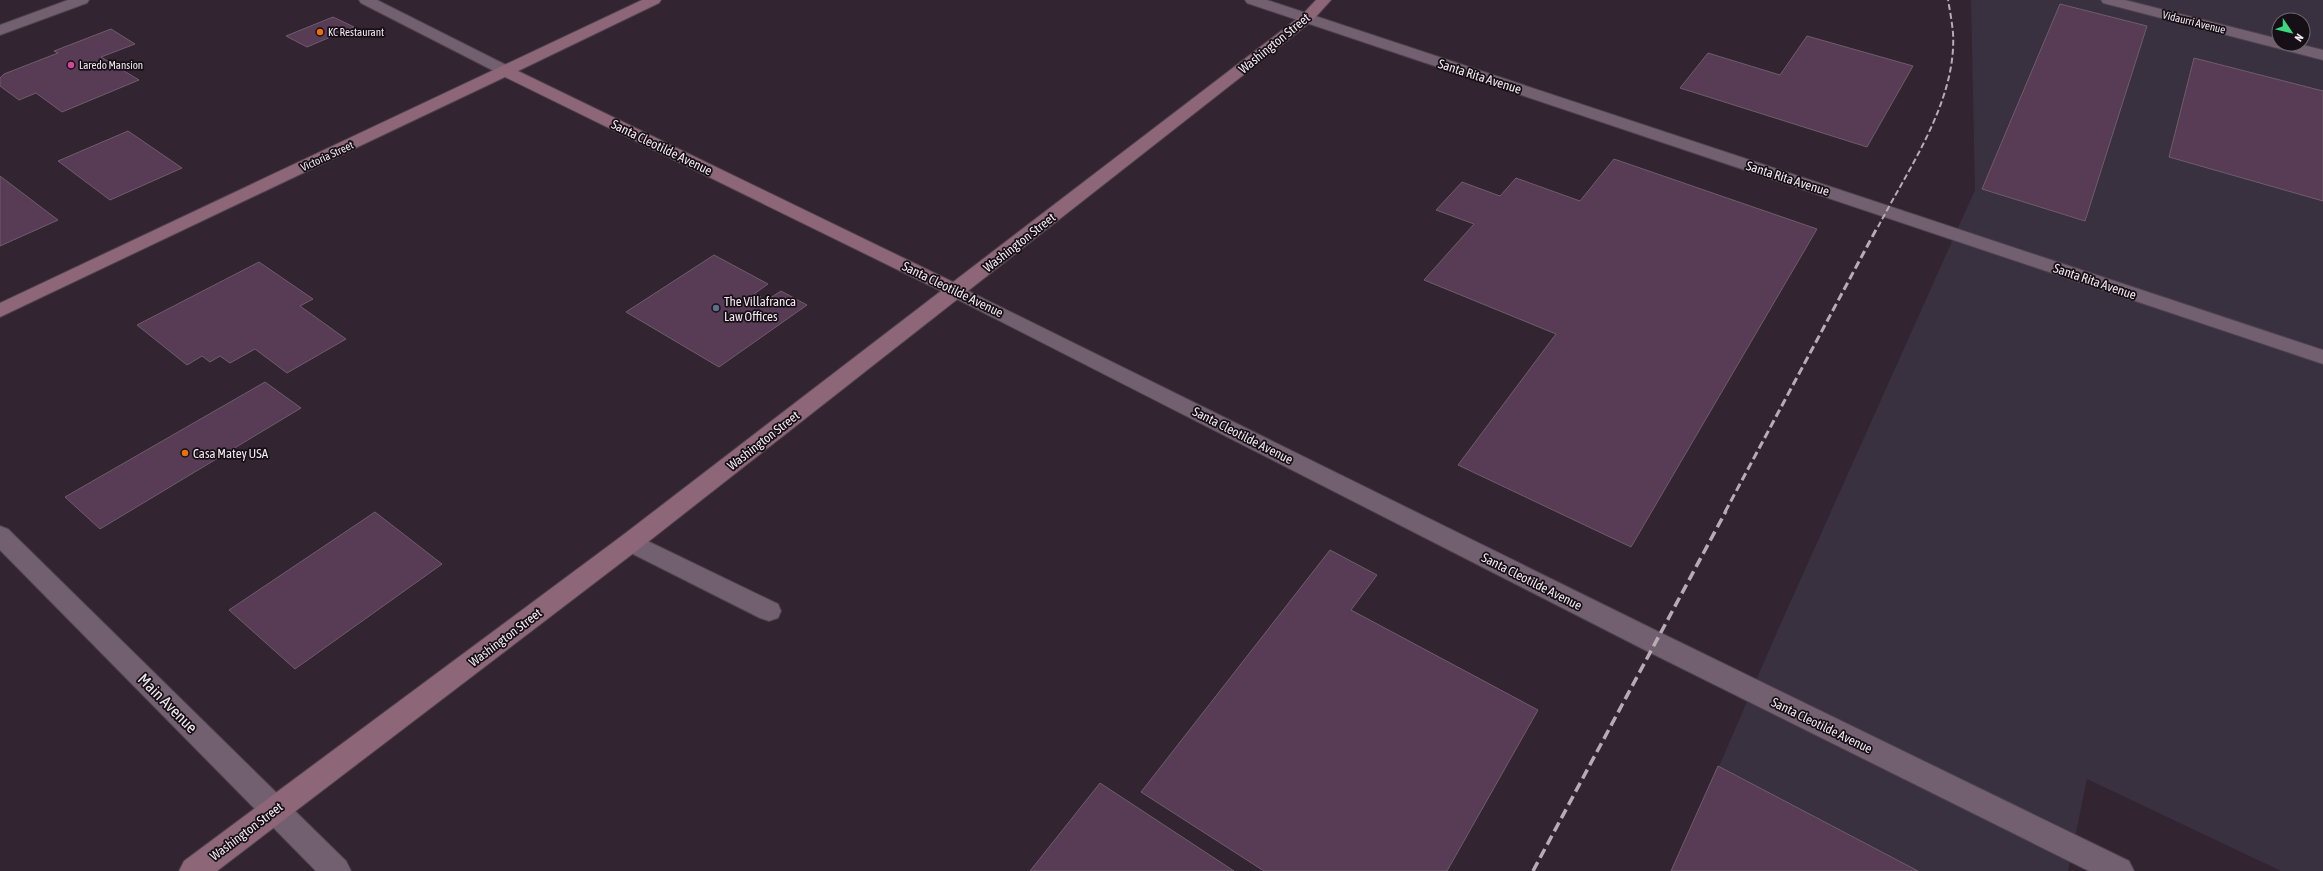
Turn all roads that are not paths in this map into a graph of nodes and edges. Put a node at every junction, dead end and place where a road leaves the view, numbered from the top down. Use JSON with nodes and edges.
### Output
{"nodes":[{"id":1,"x":82,"y":0,"type":"edge"},
{"id":2,"x":366,"y":0,"type":"edge"},
{"id":3,"x":654,"y":0,"type":"edge"},
{"id":4,"x":1252,"y":0,"type":"edge"},
{"id":5,"x":1324,"y":0,"type":"edge"},
{"id":6,"x":1335,"y":0,"type":"edge"},
{"id":7,"x":2108,"y":0,"type":"edge"},
{"id":8,"x":1308,"y":18,"type":"junction"},
{"id":9,"x":0,"y":30,"type":"edge"},
{"id":10,"x":2271,"y":42,"type":"edge"},
{"id":11,"x":2311,"y":52,"type":"edge"},
{"id":12,"x":2323,"y":55,"type":"edge"},
{"id":13,"x":506,"y":71,"type":"junction"},
{"id":14,"x":956,"y":291,"type":"junction"},
{"id":15,"x":0,"y":311,"type":"edge"},
{"id":16,"x":2323,"y":357,"type":"edge"},
{"id":17,"x":0,"y":535,"type":"edge"},
{"id":18,"x":631,"y":542,"type":"junction"},
{"id":19,"x":769,"y":611,"type":"dead end"},
{"id":20,"x":274,"y":810,"type":"junction"},
{"id":21,"x":194,"y":871,"type":"edge"},
{"id":22,"x":336,"y":871,"type":"edge"},
{"id":23,"x":2118,"y":871,"type":"edge"}],
"edges":[{"from":1,"to":9,"type":"street"},
{"from":2,"to":13,"type":"street","name":"Santa Cleotilde Avenue"},
{"from":3,"to":13,"type":"main road","name":"Victoria Street"},
{"from":4,"to":8,"type":"street","name":"Santa Rita Avenue"},
{"from":5,"to":8,"type":"main road","name":"Washington Street"},
{"from":6,"to":8,"type":"main road"},
{"from":7,"to":10,"type":"street","name":"Vidaurri Avenue"},
{"from":8,"to":14,"type":"main road","name":"Washington Street"},
{"from":8,"to":16,"type":"street","name":"Santa Rita Avenue"},
{"from":11,"to":12,"type":"street","name":"Vidaurri Avenue"},
{"from":13,"to":14,"type":"main road","name":"Santa Cleotilde Avenue"},
{"from":13,"to":15,"type":"main road","name":"Victoria Street"},
{"from":14,"to":18,"type":"main road","name":"Washington Street"},
{"from":14,"to":23,"type":"street","name":"Santa Cleotilde Avenue"},
{"from":17,"to":20,"type":"street","name":"Main Avenue"},
{"from":18,"to":19,"type":"street"},
{"from":18,"to":20,"type":"main road","name":"Washington Street"},
{"from":20,"to":21,"type":"main road","name":"Washington Street"},
{"from":20,"to":22,"type":"street","name":"Main Avenue"}]}
